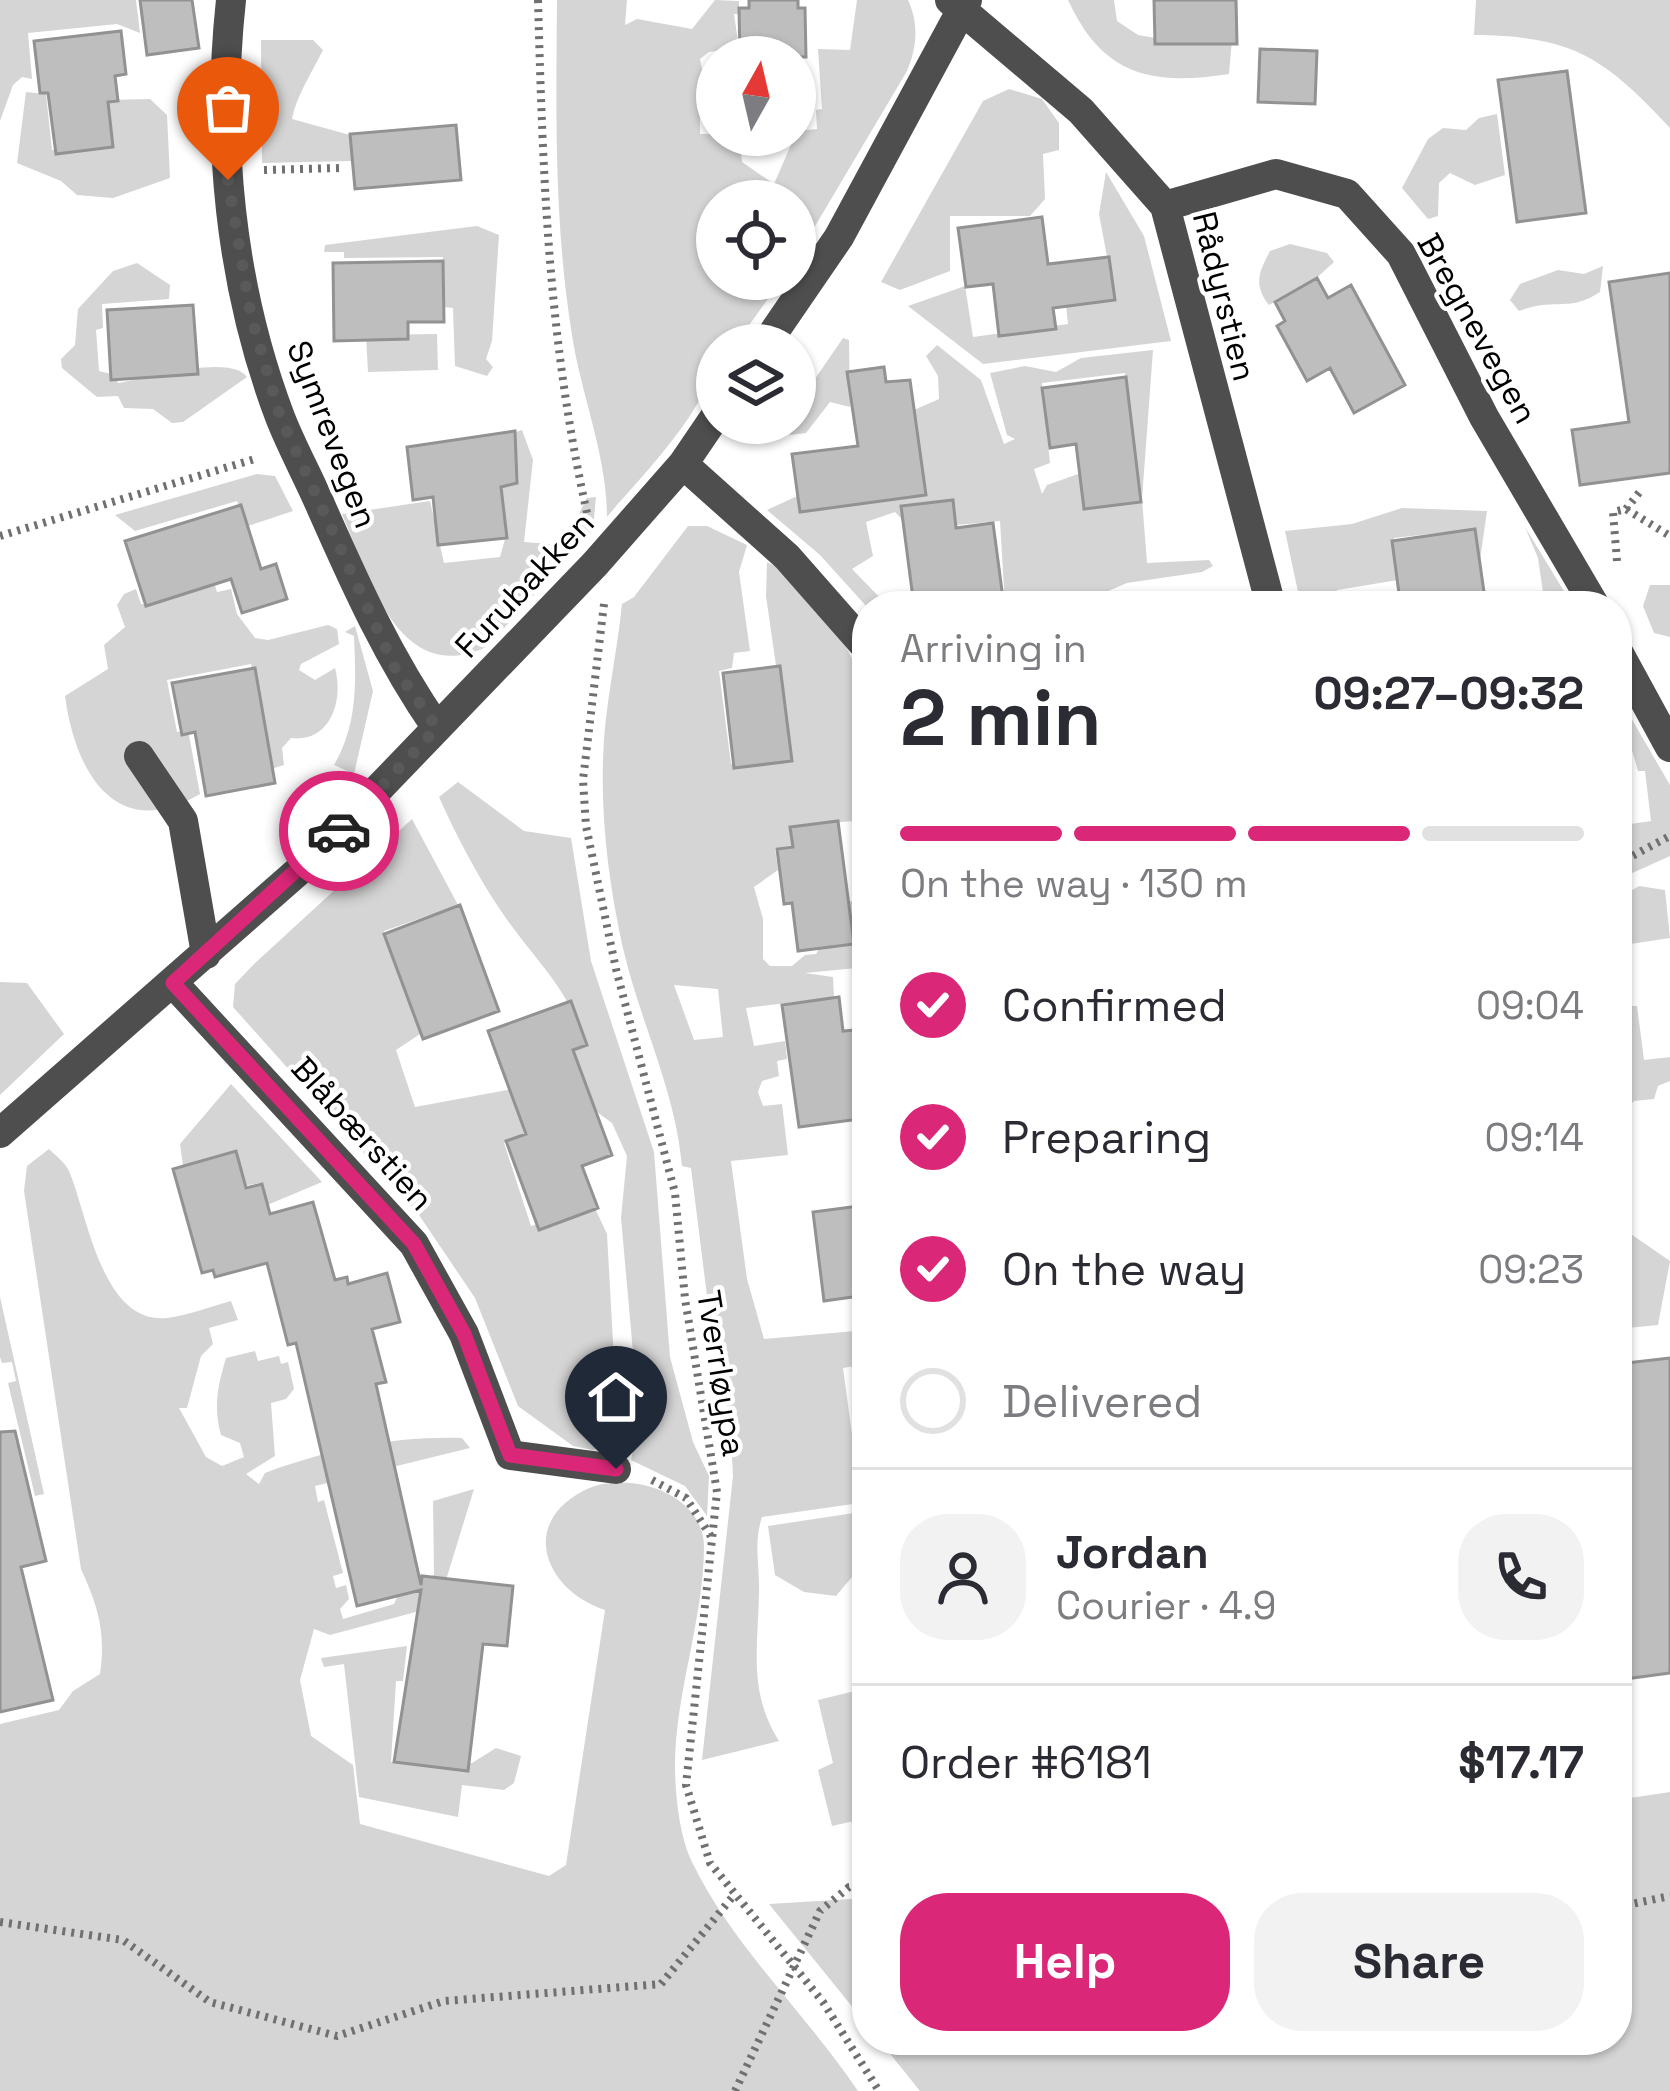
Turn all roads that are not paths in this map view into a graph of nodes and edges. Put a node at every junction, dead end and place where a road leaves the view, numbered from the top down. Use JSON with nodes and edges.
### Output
{"nodes":[{"id":1,"x":231,"y":0,"type":"edge"},
{"id":2,"x":960,"y":4,"type":"edge"},
{"id":3,"x":1165,"y":206,"type":"junction"},
{"id":4,"x":779,"y":324,"type":"edge"},
{"id":5,"x":696,"y":444,"type":"edge"},
{"id":6,"x":682,"y":464,"type":"junction"},
{"id":7,"x":1267,"y":591,"type":"edge"},
{"id":8,"x":1587,"y":591,"type":"edge"},
{"id":9,"x":852,"y":631,"type":"edge"},
{"id":10,"x":1632,"y":677,"type":"edge"},
{"id":11,"x":437,"y":728,"type":"junction"},
{"id":12,"x":1670,"y":747,"type":"edge"},
{"id":13,"x":139,"y":756,"type":"dead end"},
{"id":14,"x":206,"y":954,"type":"junction"},
{"id":15,"x":173,"y":983,"type":"junction"},
{"id":16,"x":0,"y":1132,"type":"edge"},
{"id":17,"x":616,"y":1469,"type":"road end"}],
"edges":[{"from":1,"to":11,"type":"street","name":"Symrevegen"},
{"from":2,"to":3,"type":"street","name":"Rådyrstien"},
{"from":2,"to":4,"type":"street"},
{"from":3,"to":7,"type":"street","name":"Rådyrstien"},
{"from":3,"to":8,"type":"street","name":"Bregnevegen"},
{"from":5,"to":6,"type":"street","name":"Furubakken"},
{"from":6,"to":9,"type":"street"},
{"from":6,"to":11,"type":"street","name":"Furubakken"},
{"from":10,"to":12,"type":"street"},
{"from":11,"to":14,"type":"street","name":"Furubakken"},
{"from":13,"to":14,"type":"street"},
{"from":14,"to":15,"type":"street","name":"Furubakken"},
{"from":15,"to":16,"type":"street","name":"Furubakken"},
{"from":15,"to":17,"type":"street","name":"Blåbærstien"}]}
